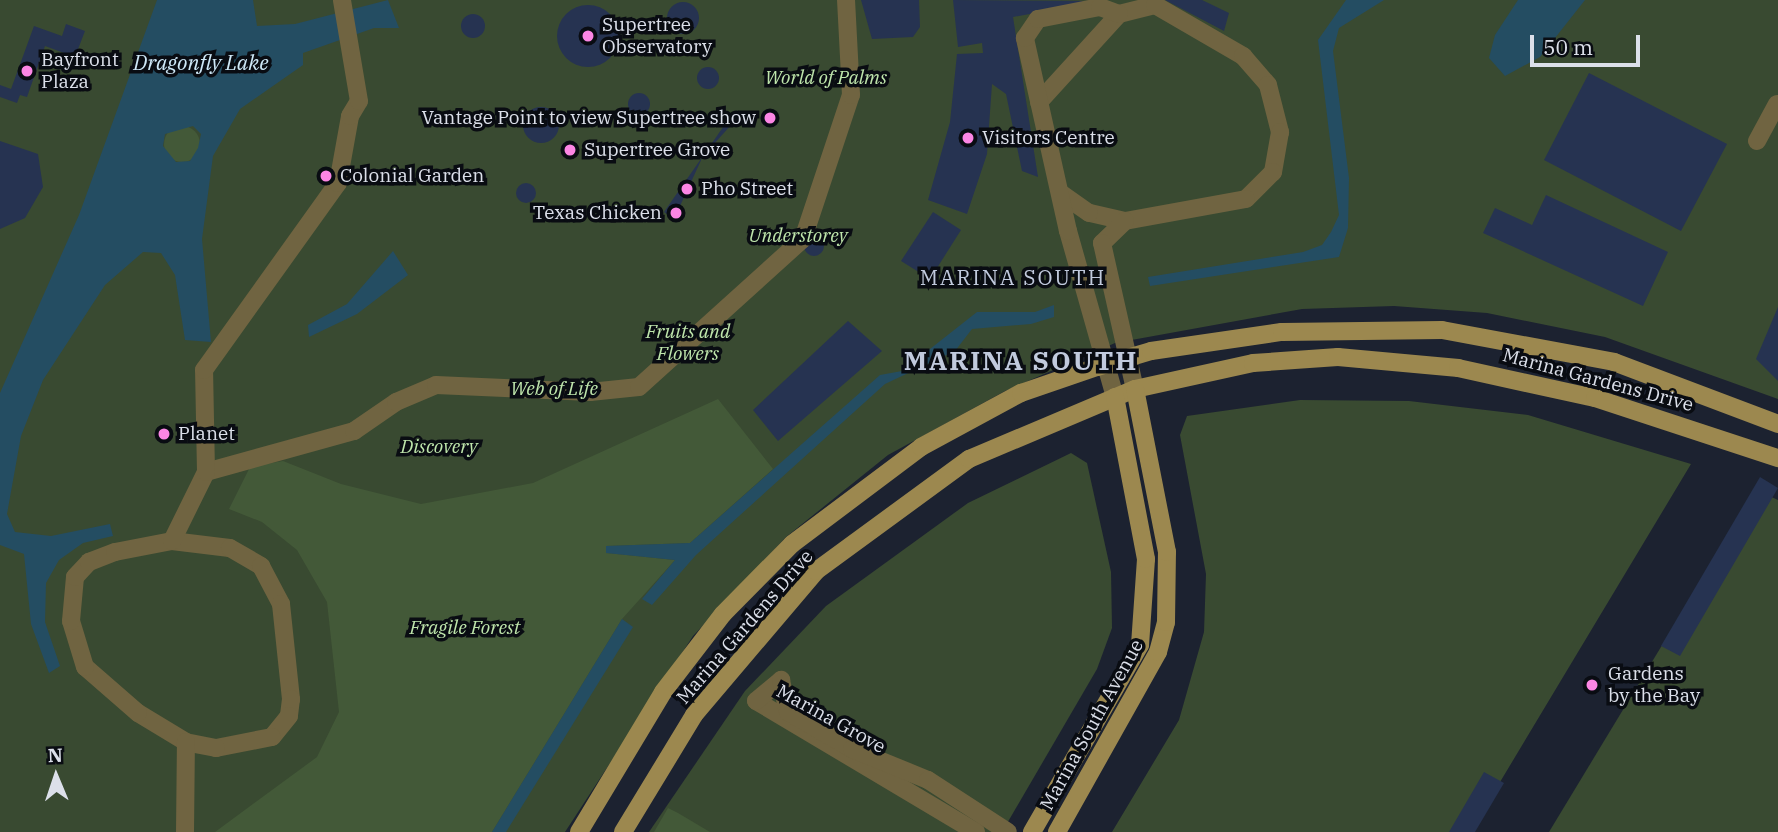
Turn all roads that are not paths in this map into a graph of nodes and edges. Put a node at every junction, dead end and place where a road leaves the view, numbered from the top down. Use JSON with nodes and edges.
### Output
{"nodes":[{"id":1,"x":342,"y":0,"type":"edge"},
{"id":2,"x":846,"y":0,"type":"edge"},
{"id":3,"x":1119,"y":14,"type":"junction"},
{"id":4,"x":1039,"y":102,"type":"junction"},
{"id":5,"x":1777,"y":104,"type":"edge"},
{"id":6,"x":1757,"y":141,"type":"dead end"},
{"id":7,"x":1060,"y":193,"type":"junction"},
{"id":8,"x":1125,"y":221,"type":"junction"},
{"id":9,"x":1128,"y":357,"type":"junction"},
{"id":10,"x":1106,"y":364,"type":"junction"},
{"id":11,"x":1135,"y":389,"type":"junction"},
{"id":12,"x":1115,"y":397,"type":"junction"},
{"id":13,"x":1778,"y":424,"type":"edge"},
{"id":14,"x":1778,"y":458,"type":"edge"},
{"id":15,"x":206,"y":472,"type":"junction"},
{"id":16,"x":172,"y":541,"type":"junction"},
{"id":17,"x":186,"y":742,"type":"junction"},
{"id":18,"x":185,"y":832,"type":"edge"},
{"id":19,"x":579,"y":832,"type":"edge"},
{"id":20,"x":624,"y":832,"type":"edge"},
{"id":21,"x":976,"y":832,"type":"edge"},
{"id":22,"x":1008,"y":832,"type":"edge"},
{"id":23,"x":1032,"y":832,"type":"edge"},
{"id":24,"x":1057,"y":832,"type":"edge"}],
"edges":[{"from":1,"to":15,"type":"street"},
{"from":2,"to":15,"type":"street"},
{"from":3,"to":4,"type":"street"},
{"from":3,"to":4,"type":"street"},
{"from":3,"to":8,"type":"street"},
{"from":4,"to":7,"type":"street"},
{"from":5,"to":6,"type":"street"},
{"from":7,"to":8,"type":"street"},
{"from":7,"to":10,"type":"street"},
{"from":8,"to":9,"type":"street"},
{"from":9,"to":10,"type":"main road","name":"Marina Gardens Drive"},
{"from":9,"to":11,"type":"street"},
{"from":9,"to":13,"type":"main road","name":"Marina Gardens Drive"},
{"from":10,"to":12,"type":"street"},
{"from":10,"to":19,"type":"main road","name":"Marina Gardens Drive"},
{"from":11,"to":12,"type":"main road","name":"Marina Gardens Drive"},
{"from":11,"to":14,"type":"main road","name":"Marina Gardens Drive"},
{"from":11,"to":24,"type":"main road","name":"Marina South Avenue"},
{"from":12,"to":20,"type":"main road","name":"Marina Gardens Drive"},
{"from":12,"to":23,"type":"main road","name":"Marina South Avenue"},
{"from":15,"to":16,"type":"street"},
{"from":16,"to":17,"type":"street"},
{"from":16,"to":17,"type":"street"},
{"from":17,"to":18,"type":"street"},
{"from":21,"to":22,"type":"street","name":"Marina Grove"}]}
